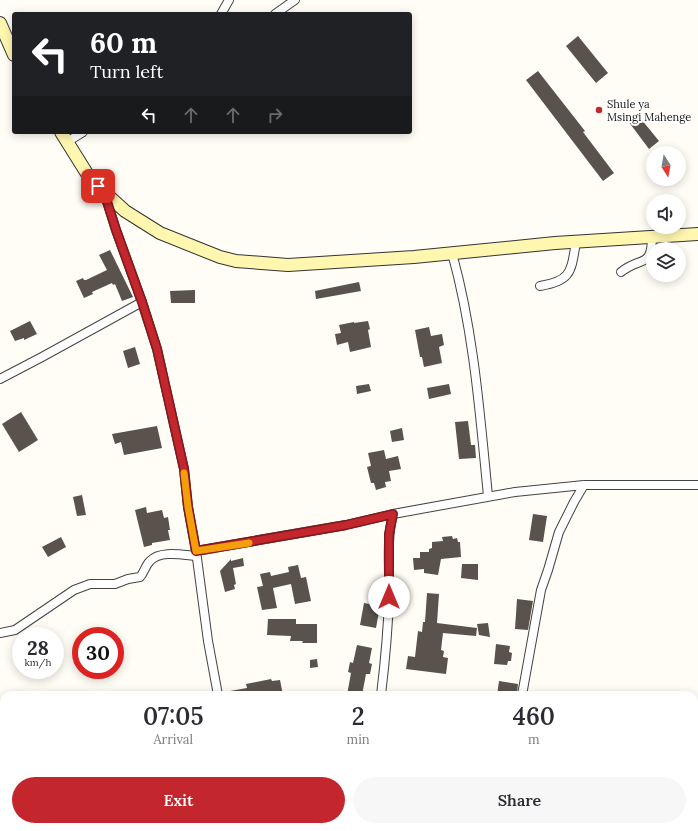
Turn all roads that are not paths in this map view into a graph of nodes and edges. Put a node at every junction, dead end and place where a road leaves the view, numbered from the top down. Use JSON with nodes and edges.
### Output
{"nodes":[{"id":1,"x":229,"y":0,"type":"edge"},
{"id":2,"x":295,"y":0,"type":"edge"},
{"id":3,"x":223,"y":12,"type":"edge"},
{"id":4,"x":278,"y":12,"type":"edge"},
{"id":5,"x":0,"y":23,"type":"edge"},
{"id":6,"x":12,"y":50,"type":"edge"},
{"id":7,"x":75,"y":134,"type":"edge"},
{"id":8,"x":64,"y":137,"type":"edge"},
{"id":9,"x":104,"y":192,"type":"junction"},
{"id":10,"x":698,"y":234,"type":"edge"},
{"id":11,"x":652,"y":236,"type":"junction"},
{"id":12,"x":576,"y":242,"type":"junction"},
{"id":13,"x":452,"y":253,"type":"junction"},
{"id":14,"x":621,"y":272,"type":"dead end"},
{"id":15,"x":540,"y":286,"type":"dead end"},
{"id":16,"x":142,"y":302,"type":"junction"},
{"id":17,"x":0,"y":379,"type":"edge"},
{"id":18,"x":584,"y":485,"type":"junction"},
{"id":19,"x":698,"y":485,"type":"edge"},
{"id":20,"x":488,"y":496,"type":"junction"},
{"id":21,"x":393,"y":514,"type":"junction"},
{"id":22,"x":196,"y":554,"type":"junction"},
{"id":23,"x":0,"y":633,"type":"edge"},
{"id":24,"x":216,"y":691,"type":"edge"},
{"id":25,"x":382,"y":691,"type":"edge"},
{"id":26,"x":523,"y":691,"type":"edge"}],
"edges":[{"from":1,"to":3,"type":"street"},
{"from":2,"to":4,"type":"street"},
{"from":5,"to":6,"type":"street"},
{"from":7,"to":8,"type":"street"},
{"from":8,"to":9,"type":"street"},
{"from":9,"to":13,"type":"street"},
{"from":9,"to":16,"type":"street"},
{"from":10,"to":11,"type":"street"},
{"from":11,"to":12,"type":"street"},
{"from":11,"to":14,"type":"street"},
{"from":12,"to":13,"type":"street"},
{"from":12,"to":15,"type":"street"},
{"from":13,"to":20,"type":"street"},
{"from":16,"to":17,"type":"street"},
{"from":16,"to":22,"type":"street"},
{"from":18,"to":19,"type":"street"},
{"from":18,"to":20,"type":"street"},
{"from":18,"to":26,"type":"street"},
{"from":20,"to":21,"type":"street"},
{"from":21,"to":22,"type":"street"},
{"from":21,"to":25,"type":"street"},
{"from":22,"to":23,"type":"street"},
{"from":22,"to":24,"type":"street"}]}
